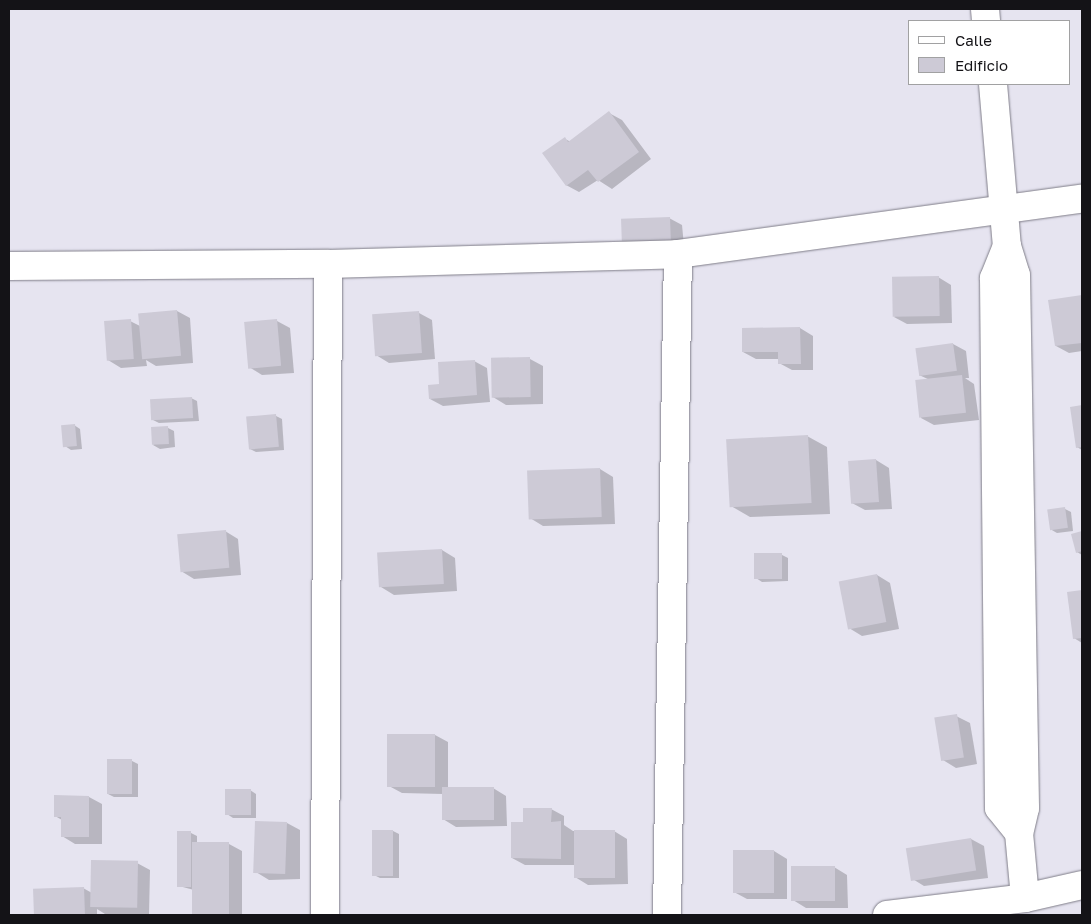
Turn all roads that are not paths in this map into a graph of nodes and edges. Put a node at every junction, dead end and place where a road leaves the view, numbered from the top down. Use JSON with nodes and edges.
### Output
{"nodes":[{"id":1,"x":993,"y":85,"type":"edge"},
{"id":2,"x":1082,"y":198,"type":"edge"},
{"id":3,"x":1006,"y":209,"type":"junction"},
{"id":4,"x":678,"y":254,"type":"junction"},
{"id":5,"x":328,"y":264,"type":"junction"},
{"id":6,"x":9,"y":266,"type":"edge"},
{"id":7,"x":1082,"y":885,"type":"edge"},
{"id":8,"x":1025,"y":898,"type":"junction"},
{"id":9,"x":990,"y":909,"type":"edge"},
{"id":10,"x":325,"y":915,"type":"edge"},
{"id":11,"x":667,"y":915,"type":"edge"},
{"id":12,"x":887,"y":915,"type":"edge"}],
"edges":[{"from":1,"to":3,"type":"street"},
{"from":2,"to":3,"type":"street"},
{"from":3,"to":4,"type":"street"},
{"from":3,"to":8,"type":"street"},
{"from":4,"to":5,"type":"street"},
{"from":4,"to":11,"type":"street"},
{"from":5,"to":6,"type":"street"},
{"from":5,"to":10,"type":"street"},
{"from":7,"to":8,"type":"street"},
{"from":8,"to":9,"type":"street"},
{"from":9,"to":12,"type":"street"}]}
